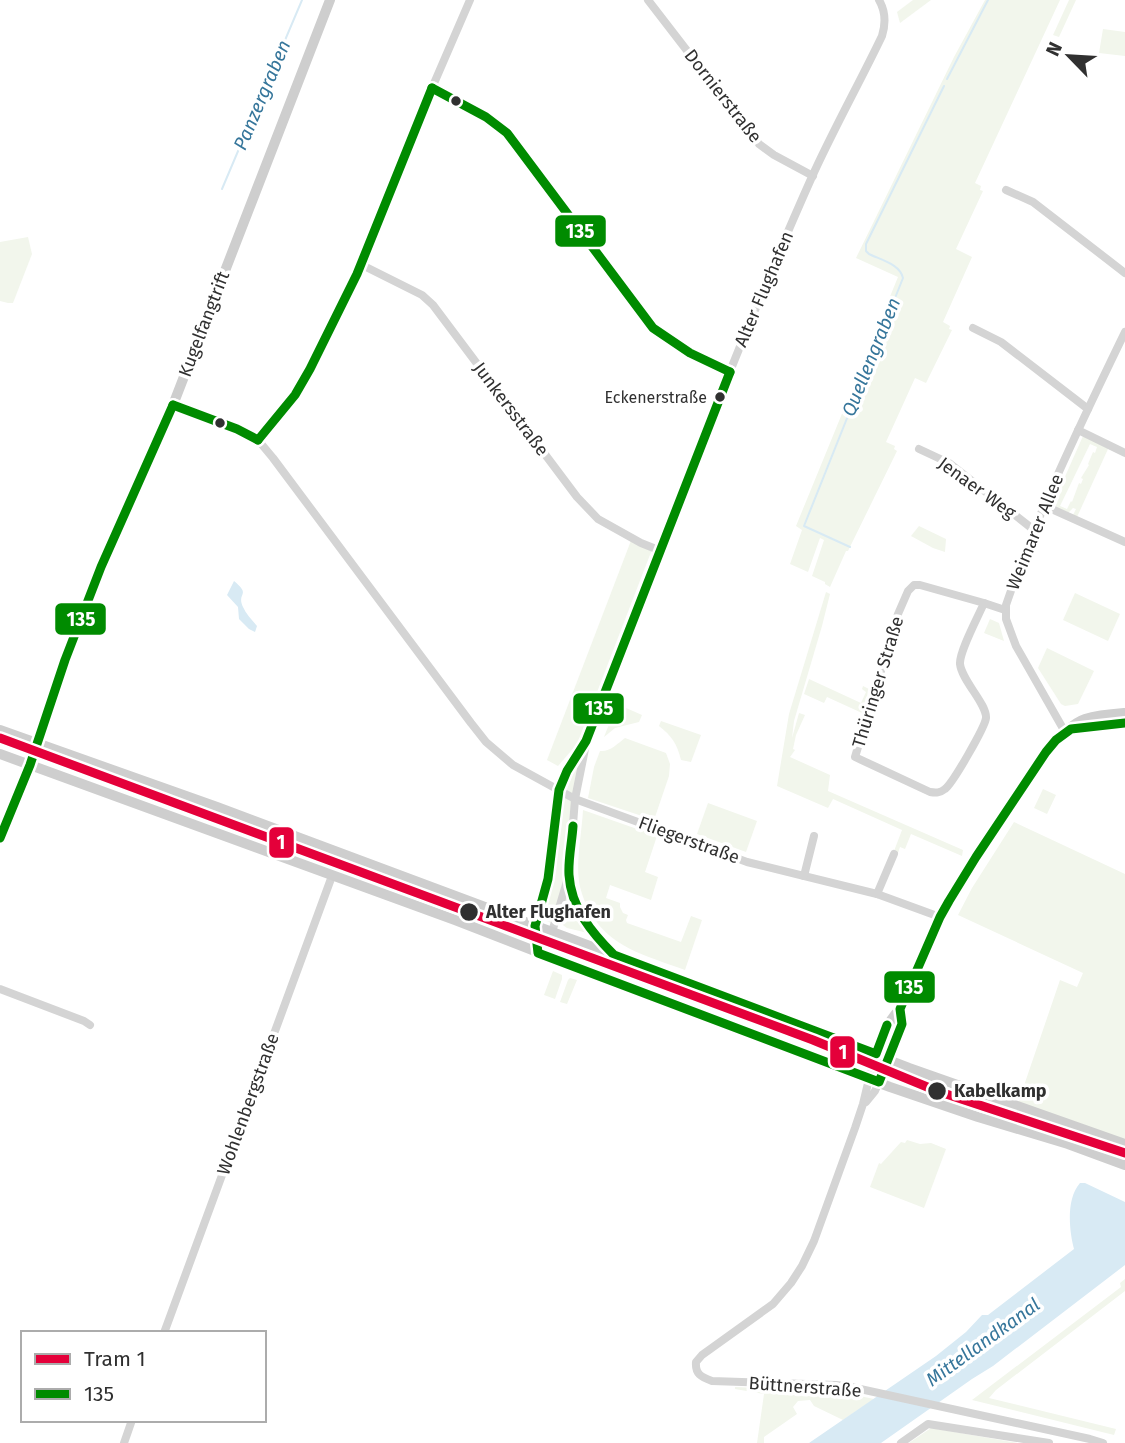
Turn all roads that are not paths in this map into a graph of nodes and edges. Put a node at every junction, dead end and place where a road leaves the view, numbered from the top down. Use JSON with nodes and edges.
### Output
{"nodes":[{"id":1,"x":330,"y":0,"type":"edge"},
{"id":2,"x":470,"y":0,"type":"edge"},
{"id":3,"x":648,"y":0,"type":"edge"},
{"id":4,"x":879,"y":0,"type":"edge"},
{"id":5,"x":432,"y":88,"type":"junction"},
{"id":6,"x":813,"y":176,"type":"junction"},
{"id":7,"x":1006,"y":190,"type":"dead end"},
{"id":8,"x":362,"y":265,"type":"junction"},
{"id":9,"x":1125,"y":273,"type":"edge"},
{"id":10,"x":973,"y":328,"type":"dead end"},
{"id":11,"x":1125,"y":332,"type":"edge"},
{"id":12,"x":730,"y":372,"type":"junction"},
{"id":13,"x":173,"y":405,"type":"junction"},
{"id":14,"x":1088,"y":409,"type":"junction"},
{"id":15,"x":1078,"y":430,"type":"junction"},
{"id":16,"x":258,"y":440,"type":"junction"},
{"id":17,"x":919,"y":449,"type":"dead end"},
{"id":18,"x":1125,"y":453,"type":"edge"},
{"id":19,"x":1045,"y":506,"type":"junction"},
{"id":20,"x":1034,"y":530,"type":"junction"},
{"id":21,"x":1125,"y":542,"type":"edge"},
{"id":22,"x":661,"y":551,"type":"junction"},
{"id":23,"x":984,"y":603,"type":"junction"},
{"id":24,"x":1005,"y":610,"type":"junction"},
{"id":25,"x":1125,"y":713,"type":"edge"},
{"id":26,"x":1125,"y":723,"type":"edge"},
{"id":27,"x":0,"y":730,"type":"edge"},
{"id":28,"x":1068,"y":730,"type":"junction"},
{"id":29,"x":586,"y":741,"type":"junction"},
{"id":30,"x":36,"y":742,"type":"junction"},
{"id":31,"x":0,"y":754,"type":"edge"},
{"id":32,"x":30,"y":765,"type":"junction"},
{"id":33,"x":559,"y":790,"type":"junction"},
{"id":34,"x":575,"y":799,"type":"junction"},
{"id":35,"x":814,"y":836,"type":"dead end"},
{"id":36,"x":0,"y":838,"type":"edge"},
{"id":37,"x":894,"y":854,"type":"dead end"},
{"id":38,"x":569,"y":875,"type":"junction"},
{"id":39,"x":332,"y":876,"type":"junction"},
{"id":40,"x":804,"y":876,"type":"junction"},
{"id":41,"x":877,"y":894,"type":"junction"},
{"id":42,"x":940,"y":917,"type":"junction"},
{"id":43,"x":535,"y":926,"type":"junction"},
{"id":44,"x":552,"y":932,"type":"junction"},
{"id":45,"x":538,"y":953,"type":"junction"},
{"id":46,"x":614,"y":955,"type":"junction"},
{"id":47,"x":0,"y":989,"type":"edge"},
{"id":48,"x":900,"y":1009,"type":"junction"},
{"id":49,"x":90,"y":1025,"type":"dead end"},
{"id":50,"x":876,"y":1054,"type":"junction"},
{"id":51,"x":888,"y":1060,"type":"junction"},
{"id":52,"x":874,"y":1081,"type":"junction"},
{"id":53,"x":1125,"y":1144,"type":"edge"},
{"id":54,"x":1125,"y":1165,"type":"edge"},
{"id":55,"x":165,"y":1331,"type":"edge"},
{"id":56,"x":131,"y":1422,"type":"edge"},
{"id":57,"x":124,"y":1443,"type":"edge"},
{"id":58,"x":901,"y":1443,"type":"edge"},
{"id":59,"x":1049,"y":1443,"type":"edge"},
{"id":60,"x":1103,"y":1443,"type":"edge"}],
"edges":[{"from":1,"to":13,"type":"main road","name":"Kugelfangtrift"},
{"from":2,"to":5,"type":"street"},
{"from":3,"to":6,"type":"street","name":"Dornierstraße"},
{"from":4,"to":6,"type":"street","name":"Alter Flughafen"},
{"from":5,"to":8,"type":"street"},
{"from":5,"to":12,"type":"street"},
{"from":6,"to":12,"type":"street","name":"Alter Flughafen"},
{"from":7,"to":9,"type":"street"},
{"from":8,"to":16,"type":"street"},
{"from":8,"to":22,"type":"street","name":"Junkersstraße"},
{"from":10,"to":14,"type":"street"},
{"from":11,"to":14,"type":"street","name":"Weimarer Allee"},
{"from":12,"to":22,"type":"street","name":"Alter Flughafen"},
{"from":13,"to":16,"type":"street"},
{"from":13,"to":30,"type":"main road","name":"Kugelfangtrift"},
{"from":14,"to":15,"type":"street","name":"Weimarer Allee"},
{"from":15,"to":18,"type":"street"},
{"from":15,"to":19,"type":"street","name":"Weimarer Allee"},
{"from":16,"to":33,"type":"street","name":"Fliegerstraße"},
{"from":17,"to":20,"type":"street","name":"Jenaer Weg"},
{"from":19,"to":20,"type":"street","name":"Weimarer Allee"},
{"from":19,"to":21,"type":"street"},
{"from":20,"to":24,"type":"street","name":"Weimarer Allee"},
{"from":22,"to":29,"type":"street","name":"Alter Flughafen"},
{"from":23,"to":23,"type":"street","name":"Thüringer Straße"},
{"from":23,"to":24,"type":"street","name":"Thüringer Straße"},
{"from":24,"to":28,"type":"street","name":"Weimarer Allee"},
{"from":25,"to":28,"type":"main road"},
{"from":26,"to":28,"type":"main road"},
{"from":27,"to":30,"type":"main road"},
{"from":28,"to":42,"type":"main road"},
{"from":29,"to":33,"type":"street","name":"Alter Flughafen"},
{"from":29,"to":34,"type":"street","name":"Alter Flughafen"},
{"from":30,"to":32,"type":"main road","name":"Kugelfangtrift"},
{"from":30,"to":43,"type":"main road"},
{"from":31,"to":32,"type":"main road"},
{"from":32,"to":36,"type":"main road","name":"Kugelfangtrift"},
{"from":32,"to":39,"type":"main road"},
{"from":33,"to":34,"type":"street","name":"Fliegerstraße"},
{"from":33,"to":43,"type":"street","name":"Alter Flughafen"},
{"from":34,"to":38,"type":"street","name":"Alter Flughafen"},
{"from":34,"to":40,"type":"street","name":"Fliegerstraße"},
{"from":35,"to":40,"type":"street"},
{"from":37,"to":41,"type":"street"},
{"from":38,"to":44,"type":"street","name":"Alter Flughafen"},
{"from":38,"to":46,"type":"street","name":"Alter Flughafen"},
{"from":39,"to":45,"type":"main road"},
{"from":39,"to":55,"type":"street","name":"Wohlenbergstraße"},
{"from":40,"to":41,"type":"street","name":"Fliegerstraße"},
{"from":41,"to":42,"type":"street","name":"Fliegerstraße"},
{"from":42,"to":48,"type":"main road"},
{"from":43,"to":44,"type":"main road"},
{"from":43,"to":45,"type":"main road"},
{"from":44,"to":45,"type":"main road"},
{"from":44,"to":46,"type":"main road"},
{"from":45,"to":52,"type":"main road"},
{"from":46,"to":50,"type":"main road"},
{"from":47,"to":49,"type":"street"},
{"from":48,"to":50,"type":"main road"},
{"from":48,"to":51,"type":"main road"},
{"from":50,"to":51,"type":"main road"},
{"from":50,"to":52,"type":"main road"},
{"from":51,"to":52,"type":"main road"},
{"from":51,"to":53,"type":"main road"},
{"from":52,"to":54,"type":"main road"},
{"from":52,"to":60,"type":"street","name":"Büttnerstraße"},
{"from":56,"to":57,"type":"street"},
{"from":58,"to":59,"type":"street"}]}
